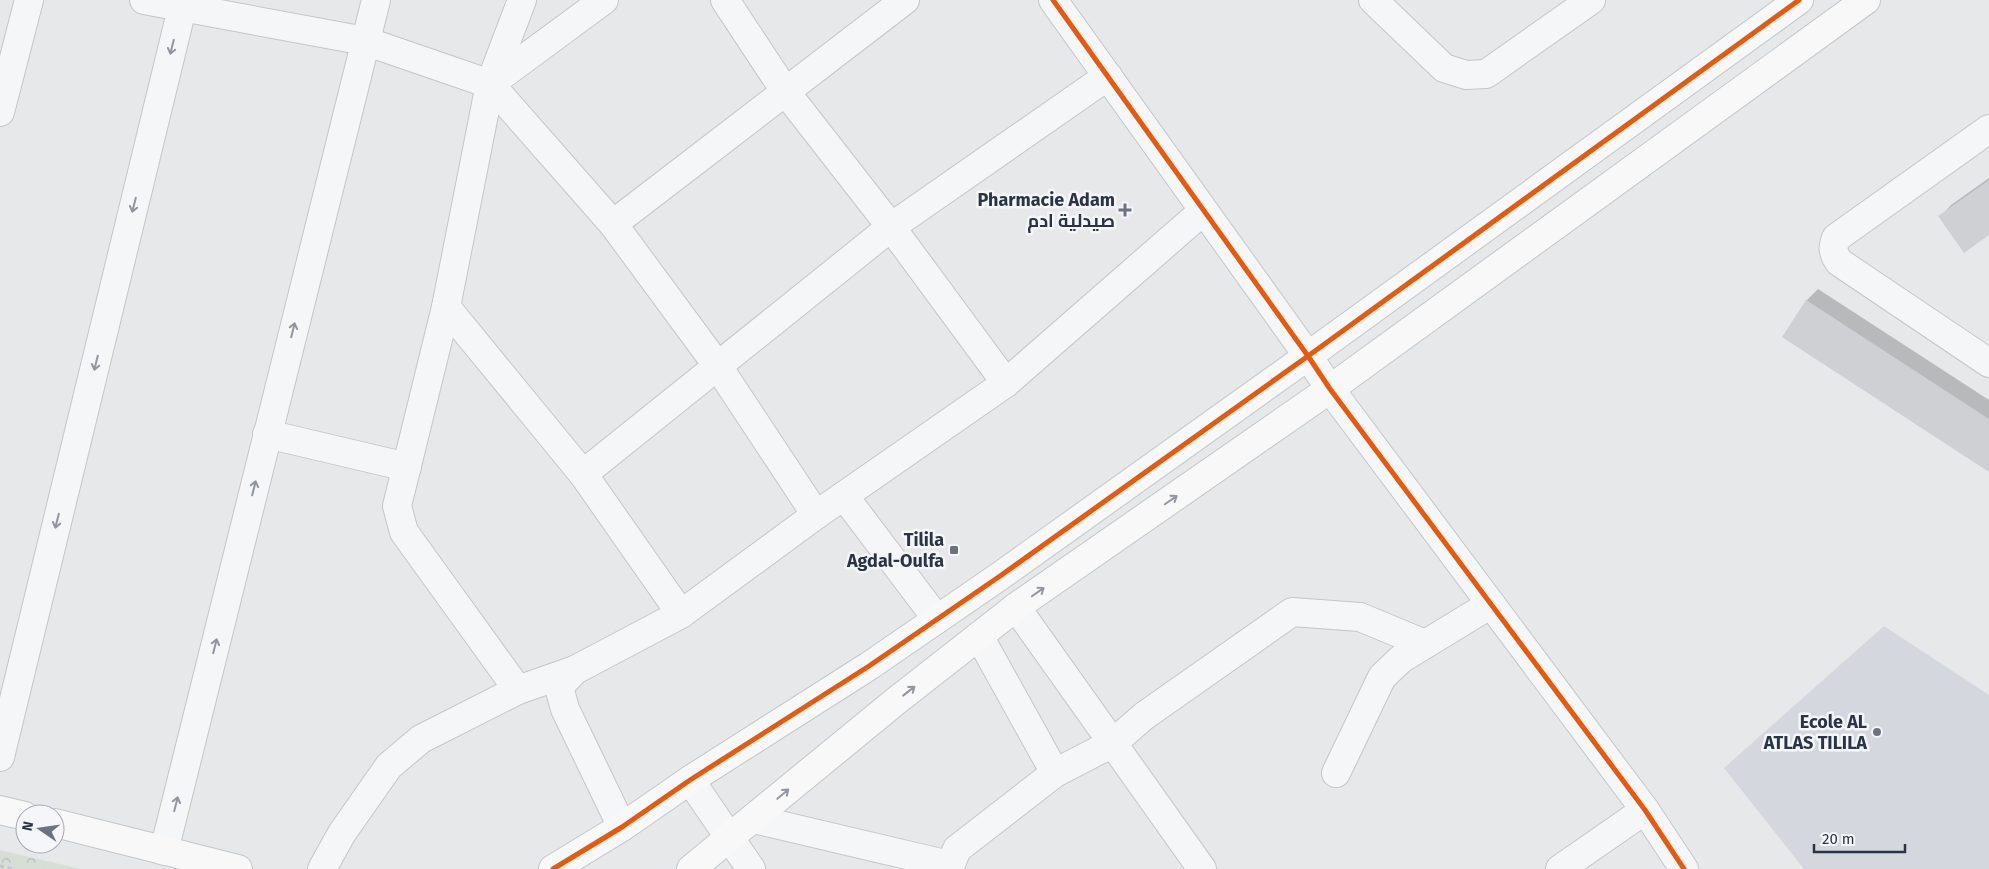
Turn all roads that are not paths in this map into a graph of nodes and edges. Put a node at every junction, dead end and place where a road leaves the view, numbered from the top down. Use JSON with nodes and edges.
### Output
{"nodes":[{"id":1,"x":29,"y":0,"type":"edge"},
{"id":2,"x":144,"y":0,"type":"edge"},
{"id":3,"x":376,"y":0,"type":"edge"},
{"id":4,"x":522,"y":0,"type":"edge"},
{"id":5,"x":604,"y":0,"type":"edge"},
{"id":6,"x":724,"y":0,"type":"edge"},
{"id":7,"x":905,"y":0,"type":"edge"},
{"id":8,"x":1053,"y":0,"type":"edge"},
{"id":9,"x":1373,"y":0,"type":"edge"},
{"id":10,"x":1591,"y":0,"type":"edge"},
{"id":11,"x":1799,"y":0,"type":"edge"},
{"id":12,"x":1866,"y":0,"type":"edge"},
{"id":13,"x":183,"y":4,"type":"edge"},
{"id":14,"x":365,"y":41,"type":"junction"},
{"id":15,"x":1108,"y":76,"type":"junction"},
{"id":16,"x":490,"y":84,"type":"junction"},
{"id":17,"x":785,"y":91,"type":"junction"},
{"id":18,"x":0,"y":112,"type":"edge"},
{"id":19,"x":1989,"y":129,"type":"edge"},
{"id":20,"x":1203,"y":210,"type":"junction"},
{"id":21,"x":613,"y":224,"type":"junction"},
{"id":22,"x":890,"y":227,"type":"junction"},
{"id":23,"x":446,"y":307,"type":"junction"},
{"id":24,"x":1308,"y":356,"type":"junction"},
{"id":25,"x":1989,"y":363,"type":"edge"},
{"id":26,"x":718,"y":365,"type":"junction"},
{"id":27,"x":1006,"y":384,"type":"junction"},
{"id":28,"x":1330,"y":390,"type":"junction"},
{"id":29,"x":267,"y":434,"type":"junction"},
{"id":30,"x":407,"y":467,"type":"junction"},
{"id":31,"x":583,"y":474,"type":"junction"},
{"id":32,"x":844,"y":496,"type":"junction"},
{"id":33,"x":816,"y":515,"type":"junction"},
{"id":34,"x":1491,"y":604,"type":"junction"},
{"id":35,"x":1016,"y":607,"type":"junction"},
{"id":36,"x":682,"y":614,"type":"junction"},
{"id":37,"x":938,"y":619,"type":"junction"},
{"id":38,"x":979,"y":636,"type":"junction"},
{"id":39,"x":1425,"y":644,"type":"junction"},
{"id":40,"x":575,"y":670,"type":"junction"},
{"id":41,"x":518,"y":690,"type":"junction"},
{"id":42,"x":1114,"y":744,"type":"junction"},
{"id":43,"x":0,"y":757,"type":"edge"},
{"id":44,"x":1056,"y":773,"type":"junction"},
{"id":45,"x":1336,"y":773,"type":"dead end"},
{"id":46,"x":690,"y":780,"type":"junction"},
{"id":47,"x":0,"y":810,"type":"edge"},
{"id":48,"x":1645,"y":810,"type":"junction"},
{"id":49,"x":15,"y":814,"type":"edge"},
{"id":50,"x":754,"y":818,"type":"junction"},
{"id":51,"x":65,"y":826,"type":"edge"},
{"id":52,"x":622,"y":828,"type":"junction"},
{"id":53,"x":730,"y":838,"type":"junction"},
{"id":54,"x":164,"y":851,"type":"junction"},
{"id":55,"x":949,"y":867,"type":"edge"},
{"id":56,"x":238,"y":869,"type":"edge"},
{"id":57,"x":322,"y":869,"type":"edge"},
{"id":58,"x":554,"y":869,"type":"edge"},
{"id":59,"x":691,"y":869,"type":"edge"},
{"id":60,"x":751,"y":869,"type":"edge"},
{"id":61,"x":1202,"y":869,"type":"edge"},
{"id":62,"x":1560,"y":869,"type":"edge"},
{"id":63,"x":1684,"y":869,"type":"edge"}],
"edges":[{"from":1,"to":18,"type":"street"},
{"from":2,"to":13,"type":"street"},
{"from":3,"to":14,"type":"street"},
{"from":4,"to":16,"type":"street"},
{"from":5,"to":16,"type":"street"},
{"from":6,"to":17,"type":"street"},
{"from":7,"to":17,"type":"street"},
{"from":8,"to":15,"type":"street"},
{"from":9,"to":10,"type":"street"},
{"from":11,"to":24,"type":"street"},
{"from":12,"to":28,"type":"street"},
{"from":13,"to":14,"type":"street"},
{"from":13,"to":43,"type":"street","one_way":true},
{"from":14,"to":16,"type":"street"},
{"from":29,"to":14,"type":"street","one_way":true},
{"from":15,"to":20,"type":"street"},
{"from":15,"to":22,"type":"street"},
{"from":16,"to":21,"type":"street"},
{"from":16,"to":23,"type":"street"},
{"from":17,"to":21,"type":"street"},
{"from":17,"to":22,"type":"street"},
{"from":19,"to":25,"type":"street"},
{"from":20,"to":24,"type":"street"},
{"from":20,"to":27,"type":"street"},
{"from":21,"to":26,"type":"street"},
{"from":22,"to":26,"type":"street"},
{"from":22,"to":27,"type":"street"},
{"from":23,"to":30,"type":"street"},
{"from":23,"to":31,"type":"street"},
{"from":24,"to":28,"type":"street"},
{"from":24,"to":37,"type":"street"},
{"from":26,"to":31,"type":"street"},
{"from":26,"to":33,"type":"street"},
{"from":27,"to":32,"type":"street"},
{"from":28,"to":34,"type":"street"},
{"from":35,"to":28,"type":"street","one_way":true},
{"from":29,"to":30,"type":"street"},
{"from":54,"to":29,"type":"street","one_way":true},
{"from":30,"to":41,"type":"street"},
{"from":31,"to":36,"type":"street"},
{"from":32,"to":33,"type":"street"},
{"from":32,"to":37,"type":"street"},
{"from":33,"to":36,"type":"street"},
{"from":34,"to":39,"type":"street"},
{"from":34,"to":48,"type":"street"},
{"from":35,"to":38,"type":"street"},
{"from":35,"to":42,"type":"street"},
{"from":36,"to":40,"type":"street"},
{"from":37,"to":46,"type":"street"},
{"from":38,"to":44,"type":"street"},
{"from":50,"to":38,"type":"street","one_way":true},
{"from":39,"to":42,"type":"street"},
{"from":39,"to":45,"type":"street"},
{"from":40,"to":41,"type":"street"},
{"from":40,"to":52,"type":"street"},
{"from":41,"to":57,"type":"street"},
{"from":42,"to":44,"type":"street"},
{"from":42,"to":61,"type":"street"},
{"from":44,"to":55,"type":"street"},
{"from":46,"to":52,"type":"street"},
{"from":46,"to":53,"type":"street"},
{"from":47,"to":49,"type":"street"},
{"from":48,"to":62,"type":"street"},
{"from":48,"to":63,"type":"street"},
{"from":50,"to":53,"type":"street"},
{"from":50,"to":55,"type":"street"},
{"from":51,"to":54,"type":"street"},
{"from":52,"to":58,"type":"street"},
{"from":53,"to":59,"type":"street"},
{"from":53,"to":60,"type":"street"},
{"from":54,"to":56,"type":"street"}]}
